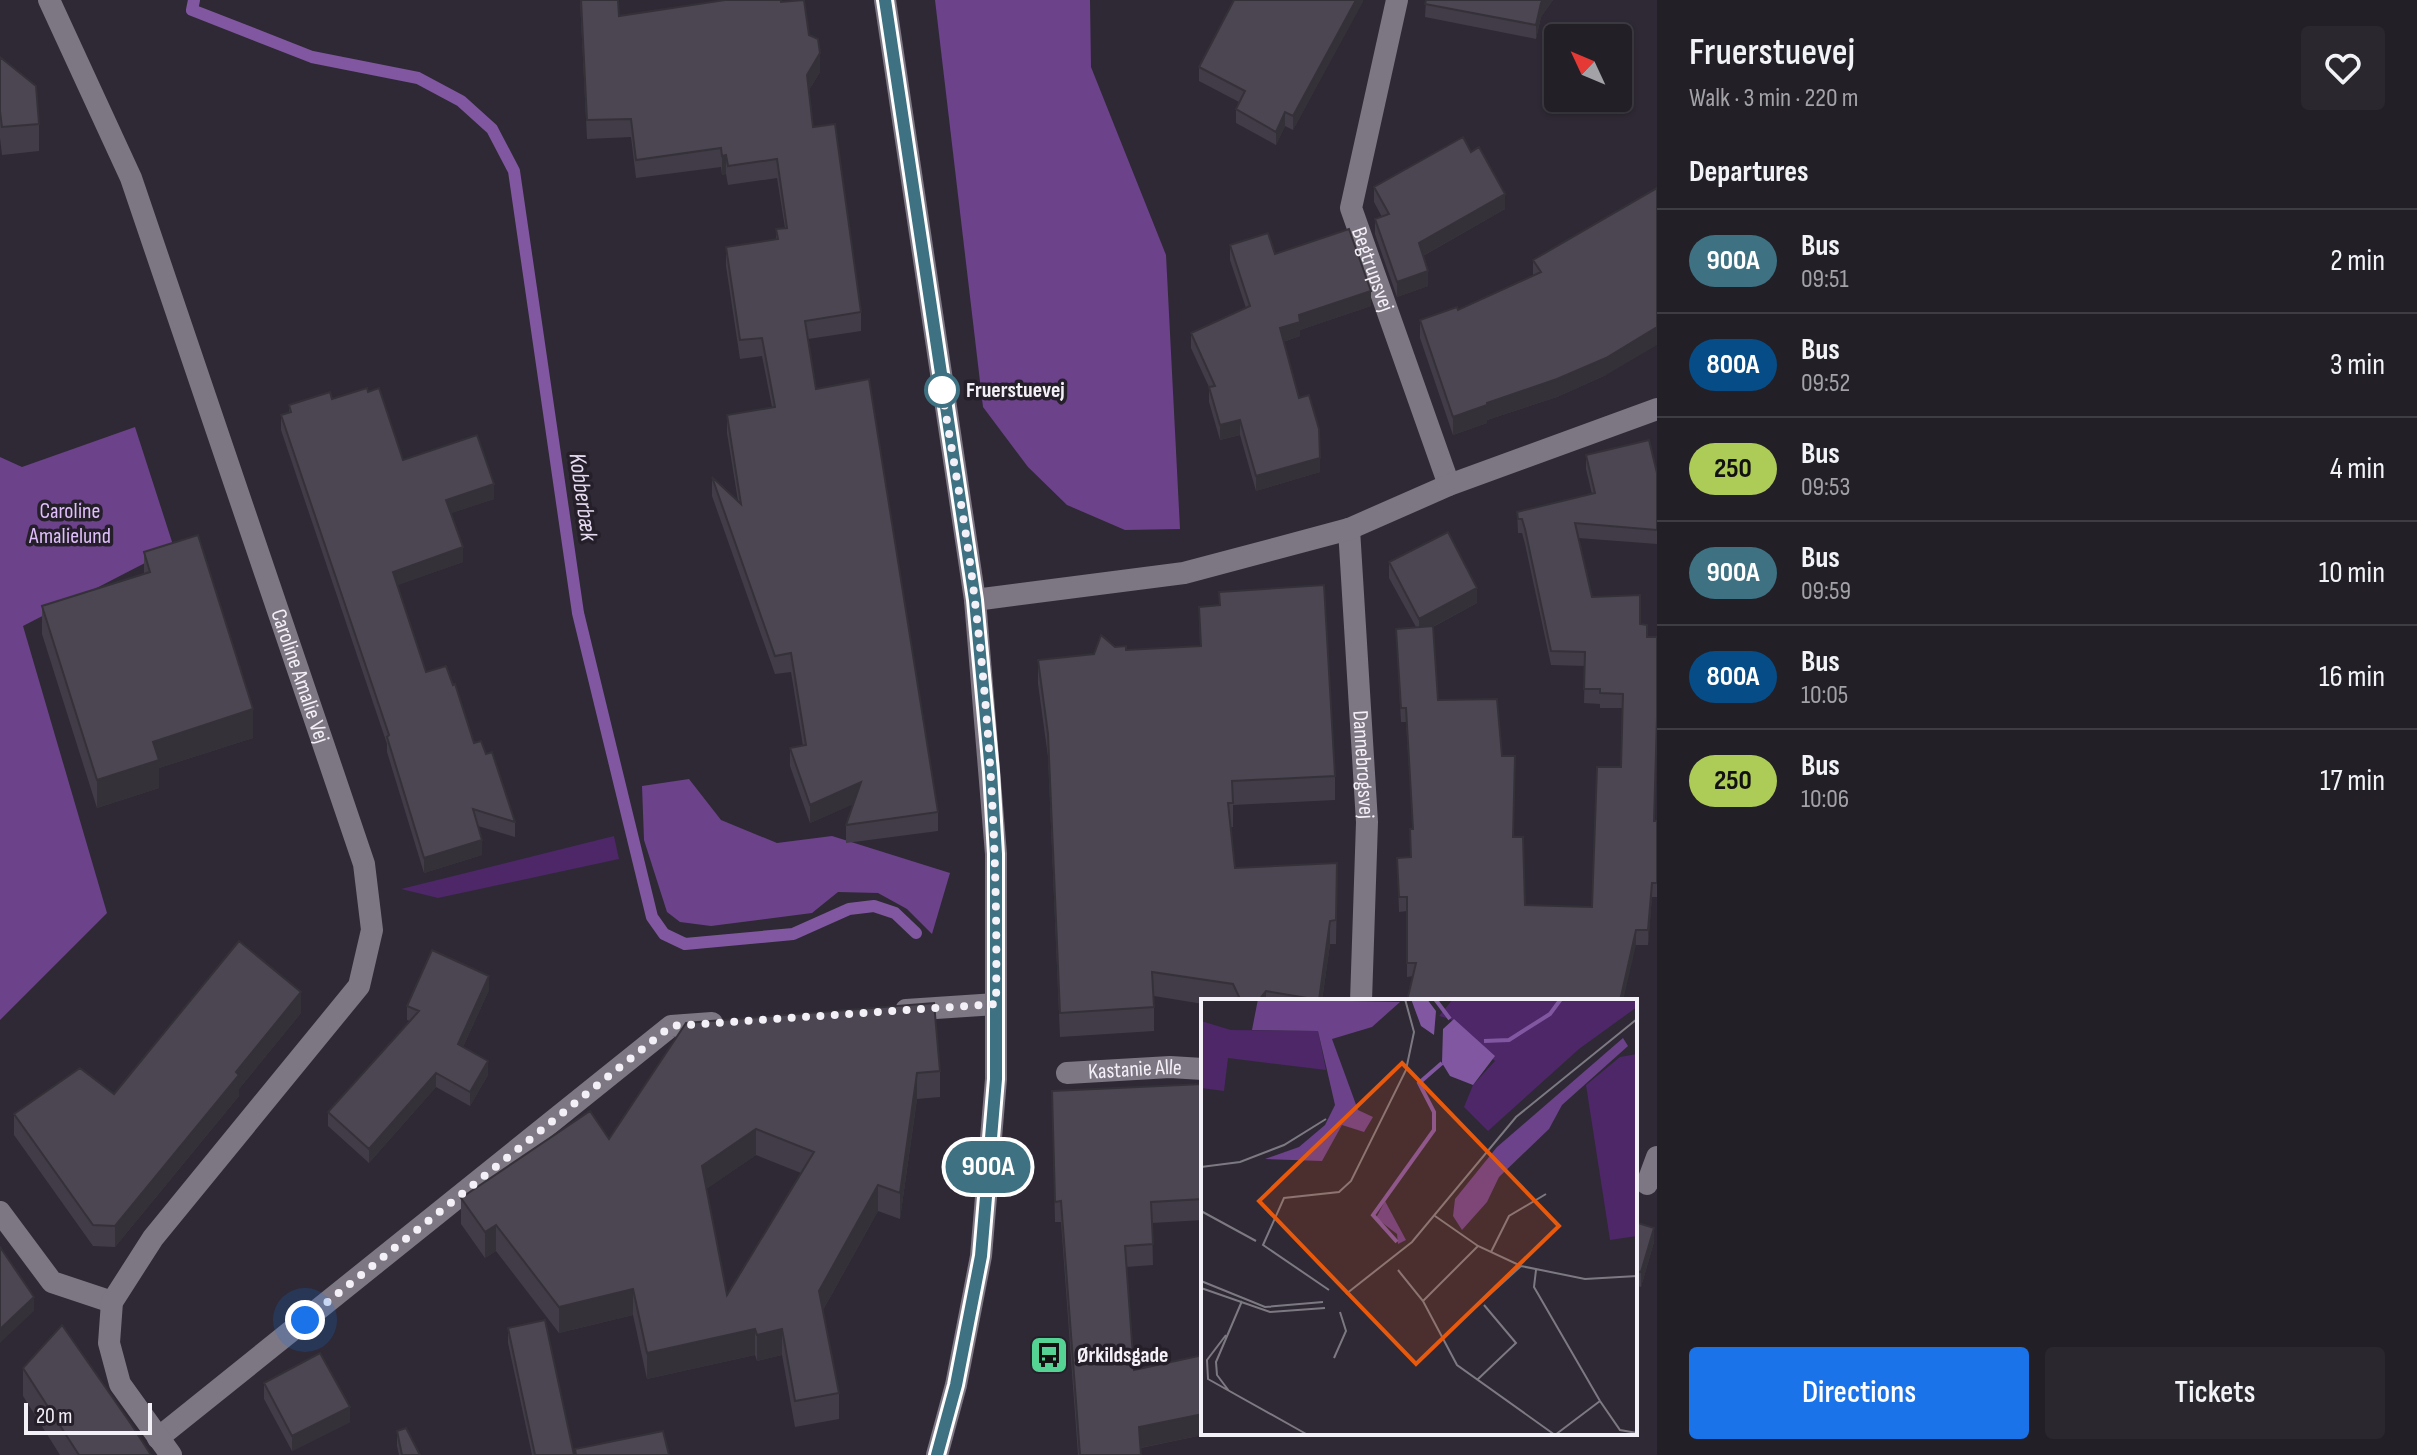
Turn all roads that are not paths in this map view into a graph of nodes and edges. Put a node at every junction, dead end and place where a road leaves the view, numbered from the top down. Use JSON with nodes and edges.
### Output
{"nodes":[{"id":1,"x":49,"y":0,"type":"edge"},
{"id":2,"x":885,"y":0,"type":"edge"},
{"id":3,"x":1397,"y":0,"type":"edge"},
{"id":4,"x":1657,"y":409,"type":"edge"},
{"id":5,"x":1449,"y":485,"type":"junction"},
{"id":6,"x":1349,"y":529,"type":"junction"},
{"id":7,"x":975,"y":600,"type":"junction"},
{"id":8,"x":1361,"y":999,"type":"edge"},
{"id":9,"x":996,"y":1004,"type":"junction"},
{"id":10,"x":888,"y":1011,"type":"edge"},
{"id":11,"x":733,"y":1022,"type":"edge"},
{"id":12,"x":1201,"y":1069,"type":"edge"},
{"id":13,"x":1067,"y":1073,"type":"dead end"},
{"id":14,"x":1657,"y":1157,"type":"edge"},
{"id":15,"x":1646,"y":1184,"type":"edge"},
{"id":16,"x":0,"y":1212,"type":"edge"},
{"id":17,"x":112,"y":1302,"type":"junction"},
{"id":18,"x":164,"y":1446,"type":"edge"},
{"id":19,"x":937,"y":1455,"type":"edge"}],
"edges":[{"from":1,"to":17,"type":"street","name":"Caroline Amalie Vej"},
{"from":2,"to":7,"type":"street"},
{"from":3,"to":5,"type":"street","name":"Begtrupsvej"},
{"from":4,"to":5,"type":"street"},
{"from":5,"to":6,"type":"street"},
{"from":6,"to":7,"type":"street"},
{"from":6,"to":8,"type":"street","name":"Dannebrogsvej"},
{"from":7,"to":9,"type":"street"},
{"from":9,"to":10,"type":"street"},
{"from":9,"to":19,"type":"street"},
{"from":11,"to":18,"type":"street"},
{"from":12,"to":13,"type":"street","name":"Kastanie Alle"},
{"from":14,"to":15,"type":"street"},
{"from":16,"to":17,"type":"street"},
{"from":17,"to":18,"type":"street","name":"Caroline Amalie Vej"}]}
